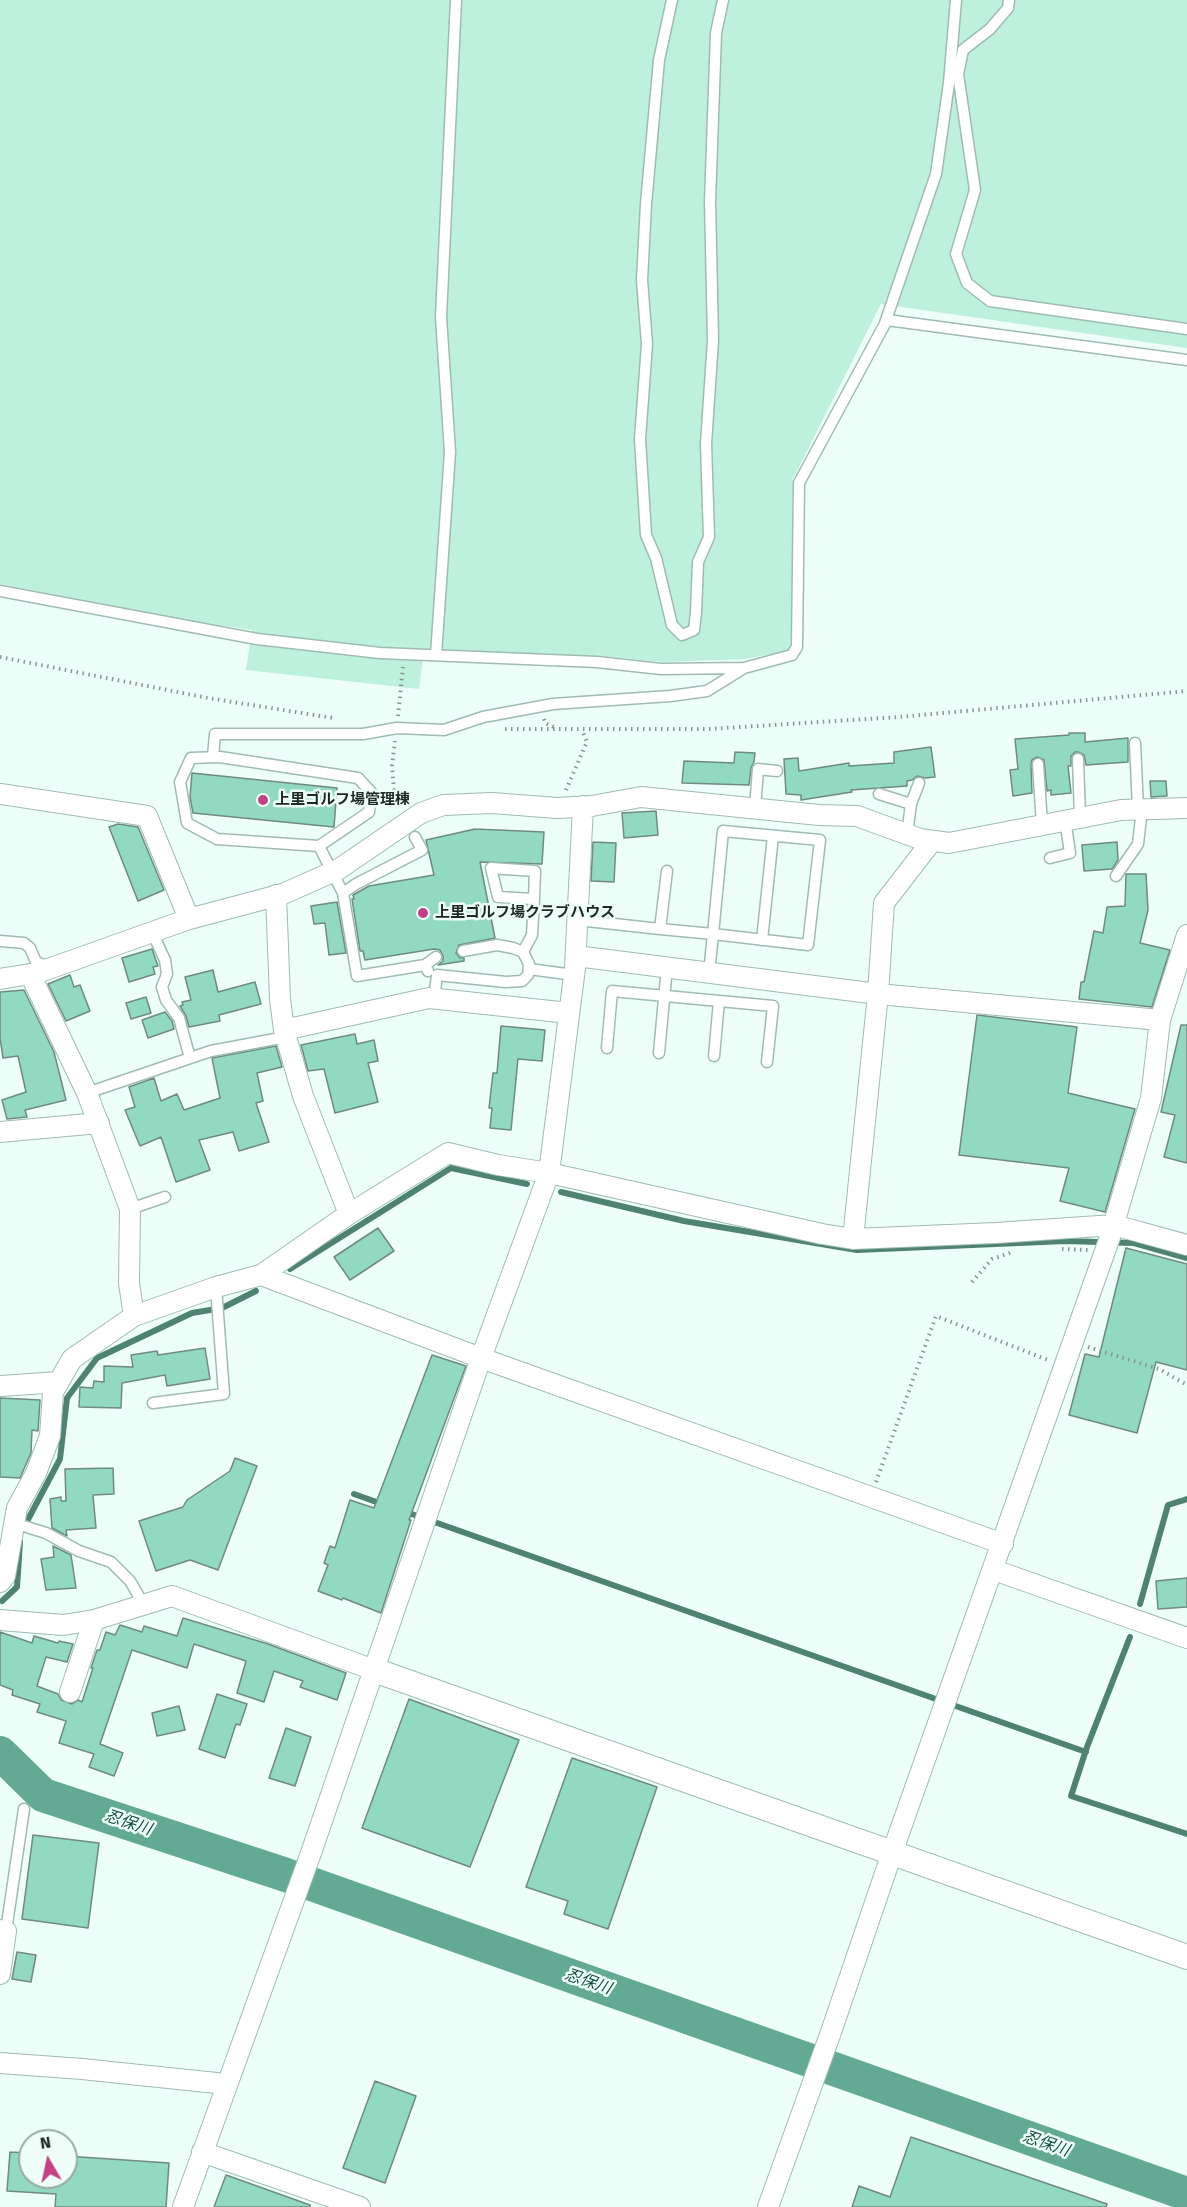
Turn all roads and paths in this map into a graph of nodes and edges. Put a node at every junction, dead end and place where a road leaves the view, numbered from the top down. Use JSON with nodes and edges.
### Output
{"nodes":[{"id":1,"x":456,"y":0,"type":"edge"},
{"id":2,"x":672,"y":0,"type":"edge"},
{"id":3,"x":723,"y":0,"type":"edge"},
{"id":4,"x":956,"y":0,"type":"edge"},
{"id":5,"x":1009,"y":0,"type":"edge"},
{"id":6,"x":885,"y":323,"type":"junction"},
{"id":7,"x":1187,"y":329,"type":"edge"},
{"id":8,"x":1187,"y":360,"type":"edge"},
{"id":9,"x":0,"y":591,"type":"edge"},
{"id":10,"x":436,"y":655,"type":"junction"},
{"id":11,"x":0,"y":657,"type":"edge"},
{"id":12,"x":744,"y":668,"type":"junction"},
{"id":13,"x":1187,"y":691,"type":"edge"},
{"id":14,"x":338,"y":718,"type":"dead end"},
{"id":15,"x":502,"y":729,"type":"dead end"},
{"id":16,"x":582,"y":730,"type":"junction"},
{"id":17,"x":1135,"y":743,"type":"dead end"},
{"id":18,"x":213,"y":757,"type":"junction"},
{"id":19,"x":1078,"y":759,"type":"dead end"},
{"id":20,"x":1038,"y":764,"type":"dead end"},
{"id":21,"x":777,"y":771,"type":"dead end"},
{"id":22,"x":920,"y":783,"type":"dead end"},
{"id":23,"x":0,"y":794,"type":"edge"},
{"id":24,"x":879,"y":794,"type":"dead end"},
{"id":25,"x":911,"y":804,"type":"junction"},
{"id":26,"x":583,"y":806,"type":"junction"},
{"id":27,"x":557,"y":808,"type":"junction"},
{"id":28,"x":755,"y":808,"type":"junction"},
{"id":29,"x":1187,"y":808,"type":"edge"},
{"id":30,"x":1140,"y":809,"type":"junction"},
{"id":31,"x":1072,"y":818,"type":"junction"},
{"id":32,"x":1042,"y":824,"type":"junction"},
{"id":33,"x":907,"y":834,"type":"junction"},
{"id":34,"x":772,"y":836,"type":"junction"},
{"id":35,"x":415,"y":837,"type":"dead end"},
{"id":36,"x":932,"y":841,"type":"junction"},
{"id":37,"x":319,"y":846,"type":"junction"},
{"id":38,"x":1050,"y":858,"type":"dead end"},
{"id":39,"x":667,"y":871,"type":"dead end"},
{"id":40,"x":332,"y":872,"type":"junction"},
{"id":41,"x":1116,"y":876,"type":"dead end"},
{"id":42,"x":343,"y":893,"type":"junction"},
{"id":43,"x":276,"y":895,"type":"junction"},
{"id":44,"x":534,"y":899,"type":"junction"},
{"id":45,"x":189,"y":919,"type":"junction"},
{"id":46,"x":578,"y":920,"type":"junction"},
{"id":47,"x":660,"y":929,"type":"junction"},
{"id":48,"x":152,"y":932,"type":"junction"},
{"id":49,"x":713,"y":934,"type":"junction"},
{"id":50,"x":1187,"y":935,"type":"edge"},
{"id":51,"x":762,"y":940,"type":"junction"},
{"id":52,"x":0,"y":941,"type":"edge"},
{"id":53,"x":463,"y":951,"type":"dead end"},
{"id":54,"x":523,"y":952,"type":"junction"},
{"id":55,"x":436,"y":957,"type":"dead end"},
{"id":56,"x":425,"y":965,"type":"junction"},
{"id":57,"x":575,"y":966,"type":"junction"},
{"id":58,"x":668,"y":967,"type":"junction"},
{"id":59,"x":52,"y":968,"type":"junction"},
{"id":60,"x":529,"y":969,"type":"junction"},
{"id":61,"x":709,"y":973,"type":"junction"},
{"id":62,"x":30,"y":974,"type":"junction"},
{"id":63,"x":437,"y":975,"type":"junction"},
{"id":64,"x":0,"y":979,"type":"edge"},
{"id":65,"x":878,"y":994,"type":"junction"},
{"id":66,"x":665,"y":996,"type":"junction"},
{"id":67,"x":434,"y":999,"type":"junction"},
{"id":68,"x":719,"y":1001,"type":"junction"},
{"id":69,"x":569,"y":1013,"type":"junction"},
{"id":70,"x":1160,"y":1020,"type":"junction"},
{"id":71,"x":285,"y":1034,"type":"junction"},
{"id":72,"x":608,"y":1048,"type":"dead end"},
{"id":73,"x":659,"y":1053,"type":"dead end"},
{"id":74,"x":714,"y":1056,"type":"dead end"},
{"id":75,"x":190,"y":1058,"type":"junction"},
{"id":76,"x":767,"y":1062,"type":"dead end"},
{"id":77,"x":87,"y":1093,"type":"junction"},
{"id":78,"x":99,"y":1123,"type":"junction"},
{"id":79,"x":0,"y":1132,"type":"edge"},
{"id":80,"x":549,"y":1173,"type":"junction"},
{"id":81,"x":165,"y":1197,"type":"dead end"},
{"id":82,"x":130,"y":1209,"type":"junction"},
{"id":83,"x":350,"y":1214,"type":"junction"},
{"id":84,"x":1114,"y":1225,"type":"junction"},
{"id":85,"x":853,"y":1239,"type":"junction"},
{"id":86,"x":1187,"y":1245,"type":"edge"},
{"id":87,"x":1023,"y":1249,"type":"dead end"},
{"id":88,"x":1058,"y":1250,"type":"dead end"},
{"id":89,"x":1106,"y":1250,"type":"junction"},
{"id":90,"x":261,"y":1275,"type":"junction"},
{"id":91,"x":972,"y":1282,"type":"dead end"},
{"id":92,"x":216,"y":1287,"type":"junction"},
{"id":93,"x":134,"y":1316,"type":"junction"},
{"id":94,"x":1073,"y":1343,"type":"junction"},
{"id":95,"x":481,"y":1358,"type":"junction"},
{"id":96,"x":1065,"y":1366,"type":"junction"},
{"id":97,"x":59,"y":1382,"type":"junction"},
{"id":98,"x":1187,"y":1385,"type":"edge"},
{"id":99,"x":0,"y":1386,"type":"edge"},
{"id":100,"x":153,"y":1404,"type":"dead end"},
{"id":101,"x":875,"y":1484,"type":"dead end"},
{"id":102,"x":8,"y":1533,"type":"edge"},
{"id":103,"x":1003,"y":1544,"type":"junction"},
{"id":104,"x":994,"y":1570,"type":"junction"},
{"id":105,"x":0,"y":1582,"type":"edge"},
{"id":106,"x":144,"y":1605,"type":"junction"},
{"id":107,"x":0,"y":1620,"type":"edge"},
{"id":108,"x":94,"y":1620,"type":"junction"},
{"id":109,"x":1187,"y":1638,"type":"edge"},
{"id":110,"x":374,"y":1670,"type":"junction"},
{"id":111,"x":70,"y":1692,"type":"dead end"},
{"id":112,"x":24,"y":1809,"type":"dead end"},
{"id":113,"x":892,"y":1853,"type":"junction"},
{"id":114,"x":3,"y":1930,"type":"edge"},
{"id":115,"x":1187,"y":1957,"type":"edge"},
{"id":116,"x":0,"y":1974,"type":"edge"},
{"id":117,"x":0,"y":2063,"type":"edge"},
{"id":118,"x":226,"y":2084,"type":"junction"},
{"id":119,"x":202,"y":2152,"type":"junction"},
{"id":120,"x":183,"y":2207,"type":"edge"},
{"id":121,"x":360,"y":2207,"type":"edge"},
{"id":122,"x":768,"y":2207,"type":"edge"}],
"edges":[{"from":1,"to":10,"type":"lane"},
{"from":2,"to":3,"type":"lane"},
{"from":4,"to":6,"type":"lane"},
{"from":5,"to":7,"type":"lane"},
{"from":6,"to":8,"type":"lane"},
{"from":6,"to":12,"type":"lane"},
{"from":9,"to":10,"type":"lane"},
{"from":10,"to":12,"type":"lane"},
{"from":11,"to":14,"type":"path"},
{"from":12,"to":18,"type":"lane"},
{"from":13,"to":16,"type":"path"},
{"from":15,"to":16,"type":"path"},
{"from":16,"to":27,"type":"path"},
{"from":17,"to":30,"type":"lane"},
{"from":18,"to":37,"type":"lane"},
{"from":18,"to":37,"type":"lane"},
{"from":19,"to":31,"type":"lane"},
{"from":20,"to":32,"type":"lane"},
{"from":21,"to":28,"type":"lane"},
{"from":22,"to":25,"type":"lane"},
{"from":23,"to":45,"type":"street"},
{"from":24,"to":25,"type":"lane"},
{"from":25,"to":33,"type":"lane"},
{"from":26,"to":27,"type":"street"},
{"from":26,"to":28,"type":"street"},
{"from":26,"to":46,"type":"street"},
{"from":27,"to":40,"type":"street"},
{"from":28,"to":33,"type":"street"},
{"from":29,"to":30,"type":"street"},
{"from":30,"to":31,"type":"street"},
{"from":30,"to":41,"type":"lane"},
{"from":31,"to":32,"type":"street"},
{"from":31,"to":38,"type":"lane"},
{"from":32,"to":36,"type":"street"},
{"from":33,"to":36,"type":"street"},
{"from":34,"to":49,"type":"lane"},
{"from":34,"to":51,"type":"lane"},
{"from":34,"to":51,"type":"lane"},
{"from":35,"to":42,"type":"lane"},
{"from":36,"to":65,"type":"street"},
{"from":37,"to":40,"type":"lane"},
{"from":39,"to":47,"type":"lane"},
{"from":40,"to":42,"type":"lane"},
{"from":40,"to":43,"type":"street"},
{"from":42,"to":56,"type":"lane"},
{"from":43,"to":45,"type":"street"},
{"from":43,"to":71,"type":"street"},
{"from":44,"to":44,"type":"lane"},
{"from":44,"to":54,"type":"lane"},
{"from":45,"to":48,"type":"street"},
{"from":46,"to":47,"type":"lane"},
{"from":46,"to":57,"type":"street"},
{"from":47,"to":49,"type":"lane"},
{"from":48,"to":59,"type":"street"},
{"from":48,"to":75,"type":"lane"},
{"from":49,"to":51,"type":"lane"},
{"from":49,"to":61,"type":"lane"},
{"from":50,"to":70,"type":"street"},
{"from":52,"to":59,"type":"lane"},
{"from":53,"to":54,"type":"lane"},
{"from":54,"to":60,"type":"lane"},
{"from":55,"to":56,"type":"lane"},
{"from":56,"to":63,"type":"lane"},
{"from":57,"to":58,"type":"street"},
{"from":57,"to":60,"type":"lane"},
{"from":57,"to":69,"type":"street"},
{"from":58,"to":61,"type":"street"},
{"from":58,"to":66,"type":"lane"},
{"from":59,"to":62,"type":"street"},
{"from":60,"to":63,"type":"lane"},
{"from":61,"to":65,"type":"street"},
{"from":62,"to":64,"type":"street"},
{"from":62,"to":77,"type":"street"},
{"from":63,"to":67,"type":"lane"},
{"from":65,"to":70,"type":"street"},
{"from":65,"to":85,"type":"street"},
{"from":66,"to":68,"type":"lane"},
{"from":66,"to":72,"type":"lane"},
{"from":66,"to":73,"type":"lane"},
{"from":67,"to":69,"type":"street"},
{"from":67,"to":71,"type":"street"},
{"from":68,"to":74,"type":"lane"},
{"from":68,"to":76,"type":"lane"},
{"from":69,"to":80,"type":"street"},
{"from":70,"to":84,"type":"street"},
{"from":71,"to":75,"type":"lane"},
{"from":71,"to":83,"type":"street"},
{"from":75,"to":77,"type":"lane"},
{"from":77,"to":78,"type":"street"},
{"from":78,"to":79,"type":"street"},
{"from":78,"to":82,"type":"street"},
{"from":80,"to":83,"type":"street"},
{"from":80,"to":85,"type":"street"},
{"from":80,"to":95,"type":"street"},
{"from":81,"to":82,"type":"lane"},
{"from":82,"to":93,"type":"street"},
{"from":83,"to":90,"type":"street"},
{"from":84,"to":85,"type":"street"},
{"from":84,"to":86,"type":"street"},
{"from":84,"to":89,"type":"street"},
{"from":87,"to":91,"type":"path"},
{"from":88,"to":89,"type":"path"},
{"from":89,"to":94,"type":"street"},
{"from":90,"to":92,"type":"street"},
{"from":90,"to":95,"type":"street"},
{"from":92,"to":93,"type":"street"},
{"from":92,"to":100,"type":"lane"},
{"from":93,"to":97,"type":"street"},
{"from":94,"to":96,"type":"street"},
{"from":94,"to":98,"type":"path"},
{"from":95,"to":103,"type":"street"},
{"from":95,"to":110,"type":"street"},
{"from":96,"to":101,"type":"path"},
{"from":96,"to":103,"type":"street"},
{"from":97,"to":99,"type":"street"},
{"from":97,"to":102,"type":"street"},
{"from":102,"to":105,"type":"street"},
{"from":102,"to":106,"type":"lane"},
{"from":103,"to":104,"type":"street"},
{"from":104,"to":109,"type":"street"},
{"from":104,"to":113,"type":"street"},
{"from":106,"to":108,"type":"street"},
{"from":106,"to":110,"type":"street"},
{"from":107,"to":108,"type":"street"},
{"from":108,"to":111,"type":"street"},
{"from":110,"to":113,"type":"street"},
{"from":110,"to":118,"type":"street"},
{"from":112,"to":114,"type":"lane"},
{"from":113,"to":115,"type":"street"},
{"from":113,"to":122,"type":"street"},
{"from":114,"to":116,"type":"street"},
{"from":117,"to":118,"type":"street"},
{"from":118,"to":119,"type":"street"},
{"from":119,"to":120,"type":"street"},
{"from":119,"to":121,"type":"street"}]}
